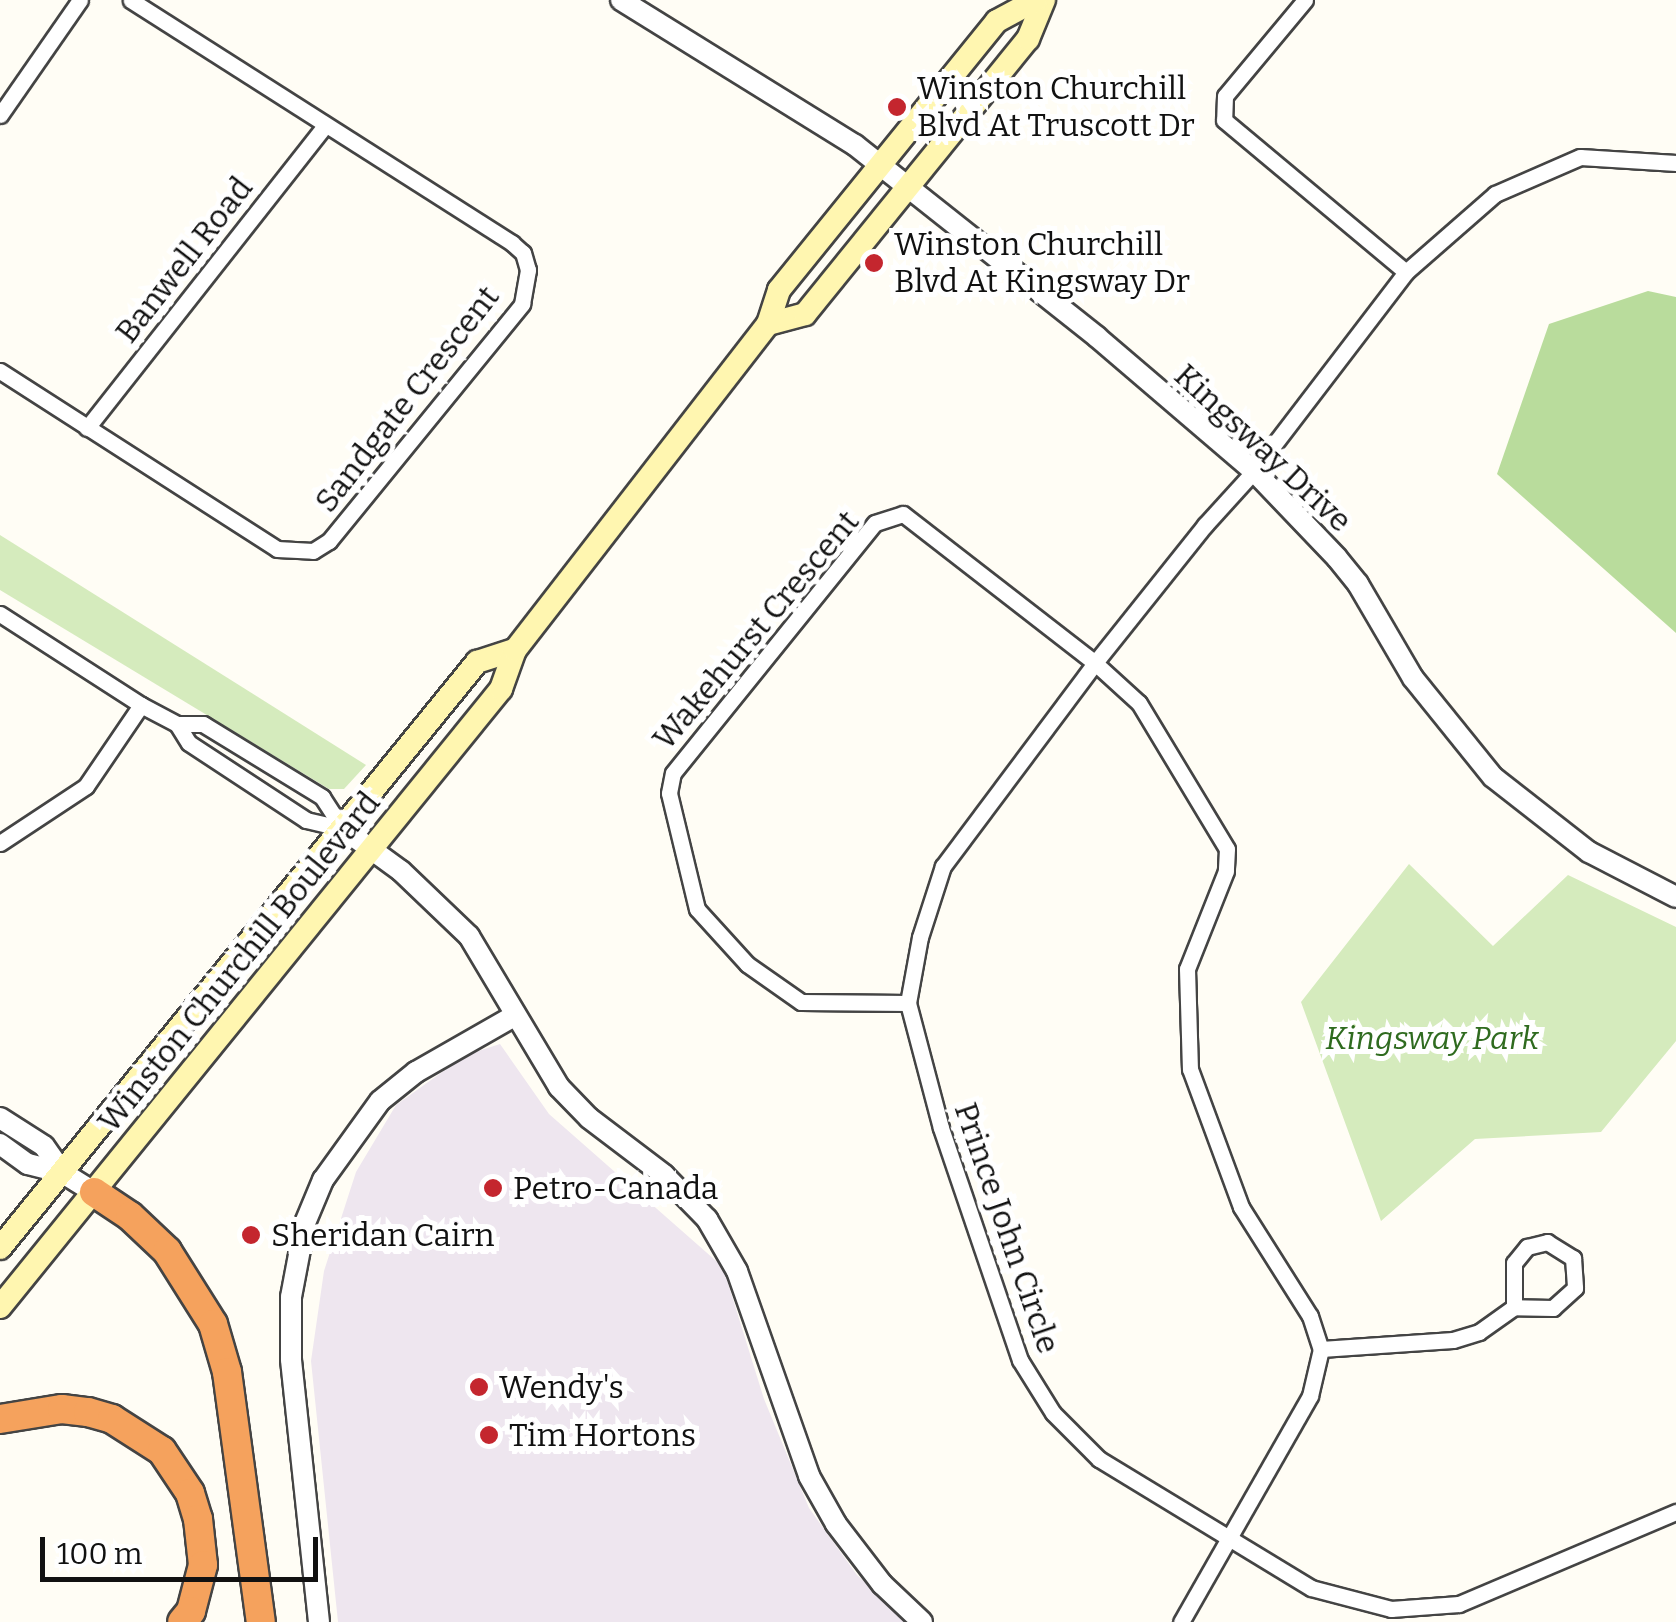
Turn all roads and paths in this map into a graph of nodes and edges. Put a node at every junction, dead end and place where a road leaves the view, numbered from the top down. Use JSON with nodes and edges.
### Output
{"nodes":[{"id":1,"x":80,"y":0,"type":"edge"},
{"id":2,"x":130,"y":0,"type":"edge"},
{"id":3,"x":621,"y":0,"type":"edge"},
{"id":4,"x":1040,"y":0,"type":"edge"},
{"id":5,"x":1305,"y":0,"type":"edge"},
{"id":6,"x":0,"y":114,"type":"edge"},
{"id":7,"x":325,"y":126,"type":"junction"},
{"id":8,"x":1676,"y":162,"type":"edge"},
{"id":9,"x":880,"y":166,"type":"junction"},
{"id":10,"x":907,"y":188,"type":"junction"},
{"id":11,"x":1406,"y":272,"type":"junction"},
{"id":12,"x":768,"y":324,"type":"junction"},
{"id":13,"x":0,"y":371,"type":"edge"},
{"id":14,"x":87,"y":428,"type":"junction"},
{"id":15,"x":1254,"y":472,"type":"junction"},
{"id":16,"x":0,"y":614,"type":"edge"},
{"id":17,"x":515,"y":650,"type":"junction"},
{"id":18,"x":1095,"y":663,"type":"junction"},
{"id":19,"x":140,"y":704,"type":"junction"},
{"id":20,"x":177,"y":724,"type":"junction"},
{"id":21,"x":342,"y":828,"type":"junction"},
{"id":22,"x":0,"y":843,"type":"edge"},
{"id":23,"x":372,"y":850,"type":"junction"},
{"id":24,"x":1676,"y":897,"type":"edge"},
{"id":25,"x":908,"y":1003,"type":"junction"},
{"id":26,"x":514,"y":1016,"type":"junction"},
{"id":27,"x":0,"y":1118,"type":"edge"},
{"id":28,"x":0,"y":1144,"type":"edge"},
{"id":29,"x":63,"y":1172,"type":"junction"},
{"id":30,"x":94,"y":1192,"type":"junction"},
{"id":31,"x":0,"y":1248,"type":"edge"},
{"id":32,"x":0,"y":1307,"type":"edge"},
{"id":33,"x":1514,"y":1307,"type":"junction"},
{"id":34,"x":1322,"y":1349,"type":"junction"},
{"id":35,"x":0,"y":1419,"type":"edge"},
{"id":36,"x":1675,"y":1516,"type":"edge"},
{"id":37,"x":1229,"y":1538,"type":"junction"},
{"id":38,"x":1459,"y":1604,"type":"junction"},
{"id":39,"x":182,"y":1622,"type":"edge"},
{"id":40,"x":262,"y":1622,"type":"edge"},
{"id":41,"x":319,"y":1622,"type":"edge"},
{"id":42,"x":922,"y":1622,"type":"edge"},
{"id":43,"x":1181,"y":1622,"type":"edge"},
{"id":44,"x":1461,"y":1622,"type":"edge"}],
"edges":[{"from":1,"to":6,"type":"street"},
{"from":2,"to":7,"type":"street","name":"Sandgate Crescent"},
{"from":3,"to":9,"type":"street","name":"Kingsway Drive"},
{"from":4,"to":9,"type":"main road","name":"Winston Churchill Boulevard"},
{"from":4,"to":10,"type":"main road","name":"Winston Churchill Boulevard"},
{"from":5,"to":11,"type":"street"},
{"from":7,"to":14,"type":"street","name":"Banwell Road"},
{"from":7,"to":14,"type":"street","name":"Sandgate Crescent"},
{"from":8,"to":11,"type":"street","name":"Prince John Circle"},
{"from":9,"to":10,"type":"street","name":"Kingsway Drive"},
{"from":9,"to":12,"type":"main road","name":"Winston Churchill Boulevard"},
{"from":10,"to":12,"type":"main road","name":"Winston Churchill Boulevard"},
{"from":10,"to":15,"type":"street","name":"Kingsway Drive"},
{"from":11,"to":15,"type":"street","name":"Prince John Circle"},
{"from":12,"to":17,"type":"main road","name":"Winston Churchill Boulevard"},
{"from":13,"to":14,"type":"street","name":"Sandgate Crescent"},
{"from":15,"to":18,"type":"street","name":"Prince John Circle"},
{"from":15,"to":24,"type":"street","name":"Kingsway Drive"},
{"from":16,"to":19,"type":"street"},
{"from":17,"to":21,"type":"main road","name":"Winston Churchill Boulevard"},
{"from":17,"to":23,"type":"main road","name":"Winston Churchill Boulevard"},
{"from":18,"to":25,"type":"street","name":"Prince John Circle"},
{"from":18,"to":25,"type":"street","name":"Wakehurst Crescent"},
{"from":18,"to":34,"type":"street"},
{"from":19,"to":20,"type":"street"},
{"from":19,"to":22,"type":"street"},
{"from":20,"to":21,"type":"street"},
{"from":20,"to":21,"type":"street"},
{"from":21,"to":23,"type":"street"},
{"from":21,"to":29,"type":"main road","name":"Winston Churchill Boulevard"},
{"from":23,"to":26,"type":"street"},
{"from":23,"to":30,"type":"main road","name":"Winston Churchill Boulevard"},
{"from":25,"to":37,"type":"street","name":"Prince John Circle"},
{"from":26,"to":41,"type":"street"},
{"from":26,"to":42,"type":"street"},
{"from":27,"to":29,"type":"street"},
{"from":28,"to":29,"type":"street"},
{"from":29,"to":30,"type":"street"},
{"from":29,"to":31,"type":"main road","name":"Winston Churchill Boulevard"},
{"from":30,"to":32,"type":"main road","name":"Winston Churchill Boulevard"},
{"from":30,"to":40,"type":"highway"},
{"from":33,"to":33,"type":"street"},
{"from":33,"to":34,"type":"street"},
{"from":34,"to":37,"type":"street"},
{"from":35,"to":39,"type":"highway"},
{"from":36,"to":38,"type":"street","name":"Prince John Circle"},
{"from":37,"to":38,"type":"street","name":"Prince John Circle"},
{"from":37,"to":43,"type":"street"},
{"from":38,"to":44,"type":"street"}]}
